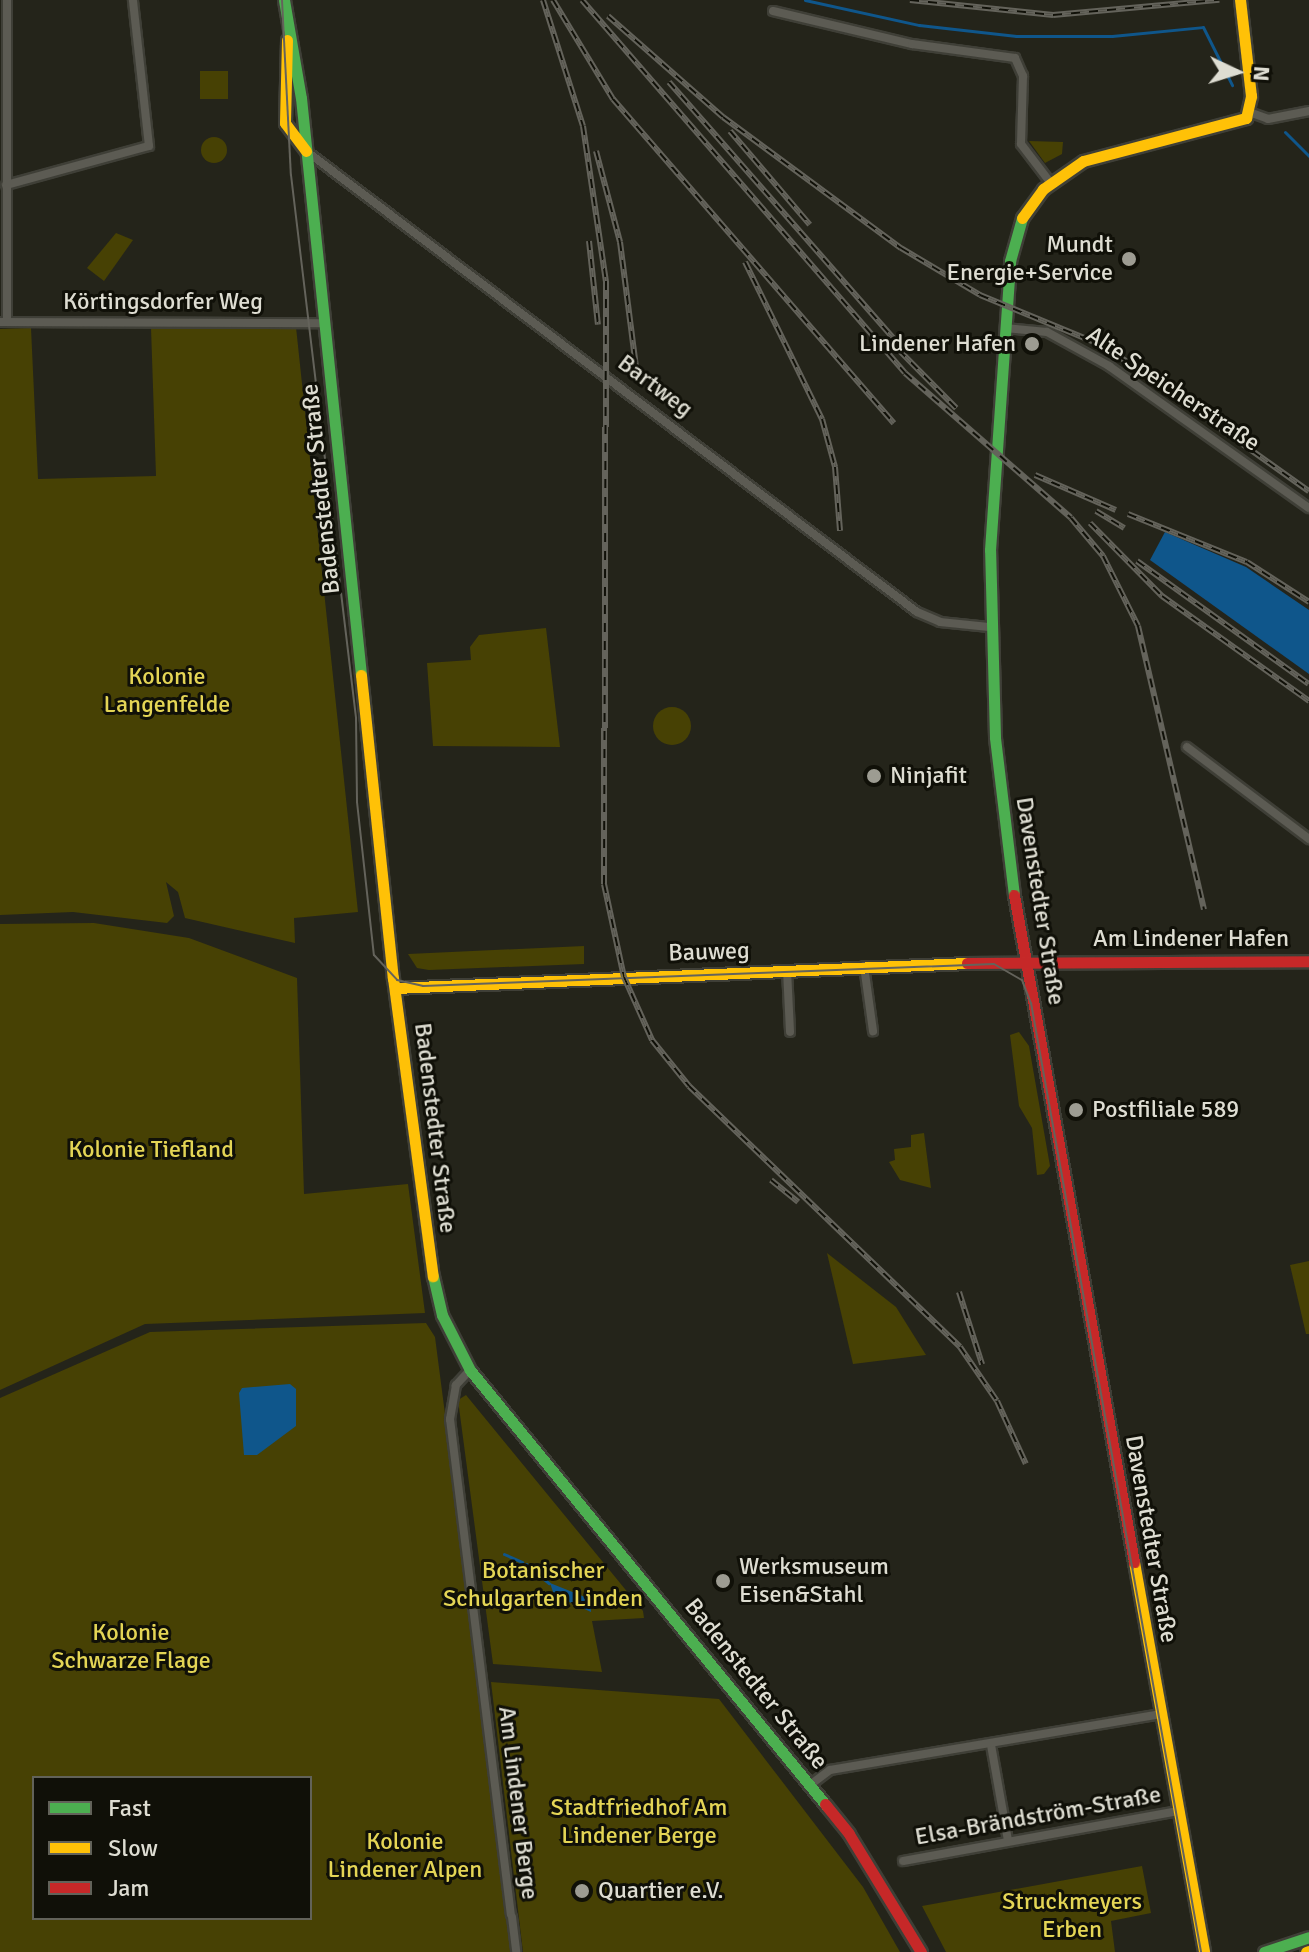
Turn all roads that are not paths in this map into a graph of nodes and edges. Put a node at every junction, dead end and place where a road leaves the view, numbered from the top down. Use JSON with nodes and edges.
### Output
{"nodes":[{"id":1,"x":7,"y":0,"type":"edge"},
{"id":2,"x":133,"y":0,"type":"edge"},
{"id":3,"x":284,"y":0,"type":"edge"},
{"id":4,"x":1240,"y":0,"type":"edge"},
{"id":5,"x":773,"y":11,"type":"dead end"},
{"id":6,"x":287,"y":27,"type":"junction"},
{"id":7,"x":1309,"y":111,"type":"edge"},
{"id":8,"x":1249,"y":112,"type":"junction"},
{"id":9,"x":306,"y":151,"type":"junction"},
{"id":10,"x":1050,"y":182,"type":"junction"},
{"id":11,"x":6,"y":185,"type":"junction"},
{"id":12,"x":3,"y":322,"type":"edge"},
{"id":13,"x":325,"y":323,"type":"junction"},
{"id":14,"x":1005,"y":328,"type":"junction"},
{"id":15,"x":1309,"y":508,"type":"edge"},
{"id":16,"x":989,"y":627,"type":"junction"},
{"id":17,"x":1187,"y":747,"type":"dead end"},
{"id":18,"x":1309,"y":839,"type":"edge"},
{"id":19,"x":1024,"y":961,"type":"junction"},
{"id":20,"x":1309,"y":961,"type":"edge"},
{"id":21,"x":864,"y":966,"type":"junction"},
{"id":22,"x":787,"y":970,"type":"junction"},
{"id":23,"x":395,"y":988,"type":"junction"},
{"id":24,"x":873,"y":1031,"type":"dead end"},
{"id":25,"x":790,"y":1032,"type":"dead end"},
{"id":26,"x":470,"y":1370,"type":"junction"},
{"id":27,"x":1161,"y":1714,"type":"junction"},
{"id":28,"x":991,"y":1745,"type":"junction"},
{"id":29,"x":810,"y":1785,"type":"junction"},
{"id":30,"x":1179,"y":1811,"type":"junction"},
{"id":31,"x":1008,"y":1840,"type":"junction"},
{"id":32,"x":903,"y":1861,"type":"dead end"},
{"id":33,"x":1309,"y":1937,"type":"edge"},
{"id":34,"x":516,"y":1952,"type":"edge"},
{"id":35,"x":921,"y":1952,"type":"edge"},
{"id":36,"x":1204,"y":1952,"type":"edge"},
{"id":37,"x":1264,"y":1952,"type":"edge"}],
"edges":[{"from":1,"to":11,"type":"street"},
{"from":2,"to":11,"type":"street"},
{"from":3,"to":6,"type":"main road","name":"Badenstedter Straße"},
{"from":4,"to":8,"type":"main road"},
{"from":5,"to":10,"type":"street"},
{"from":6,"to":9,"type":"main road","name":"Badenstedter Straße"},
{"from":6,"to":9,"type":"main road","name":"Badenstedter Straße"},
{"from":7,"to":8,"type":"street"},
{"from":8,"to":10,"type":"main road","name":"Davenstedter Straße"},
{"from":9,"to":13,"type":"main road","name":"Badenstedter Straße"},
{"from":9,"to":16,"type":"street","name":"Bartweg"},
{"from":10,"to":14,"type":"main road","name":"Davenstedter Straße"},
{"from":11,"to":12,"type":"street"},
{"from":12,"to":13,"type":"street","name":"Körtingsdorfer Weg"},
{"from":13,"to":23,"type":"main road","name":"Badenstedter Straße"},
{"from":14,"to":15,"type":"street","name":"Alte Speicherstraße"},
{"from":14,"to":16,"type":"main road","name":"Davenstedter Straße"},
{"from":16,"to":19,"type":"main road","name":"Davenstedter Straße"},
{"from":17,"to":18,"type":"street"},
{"from":19,"to":20,"type":"main road","name":"Am Lindener Hafen"},
{"from":19,"to":21,"type":"main road","name":"Bauweg"},
{"from":19,"to":27,"type":"main road","name":"Davenstedter Straße"},
{"from":21,"to":22,"type":"main road","name":"Bauweg"},
{"from":21,"to":24,"type":"street"},
{"from":22,"to":23,"type":"main road","name":"Bauweg"},
{"from":22,"to":25,"type":"street"},
{"from":23,"to":26,"type":"main road","name":"Badenstedter Straße"},
{"from":26,"to":29,"type":"main road","name":"Badenstedter Straße"},
{"from":26,"to":34,"type":"street","name":"Am Lindener Berge"},
{"from":27,"to":28,"type":"street"},
{"from":27,"to":30,"type":"main road","name":"Davenstedter Straße"},
{"from":28,"to":29,"type":"street"},
{"from":28,"to":31,"type":"street"},
{"from":29,"to":35,"type":"main road","name":"Badenstedter Straße"},
{"from":30,"to":31,"type":"street","name":"Elsa-Brändström-Straße"},
{"from":30,"to":36,"type":"main road","name":"Davenstedter Straße"},
{"from":31,"to":32,"type":"street","name":"Elsa-Brändström-Straße"},
{"from":33,"to":37,"type":"main road"}]}
